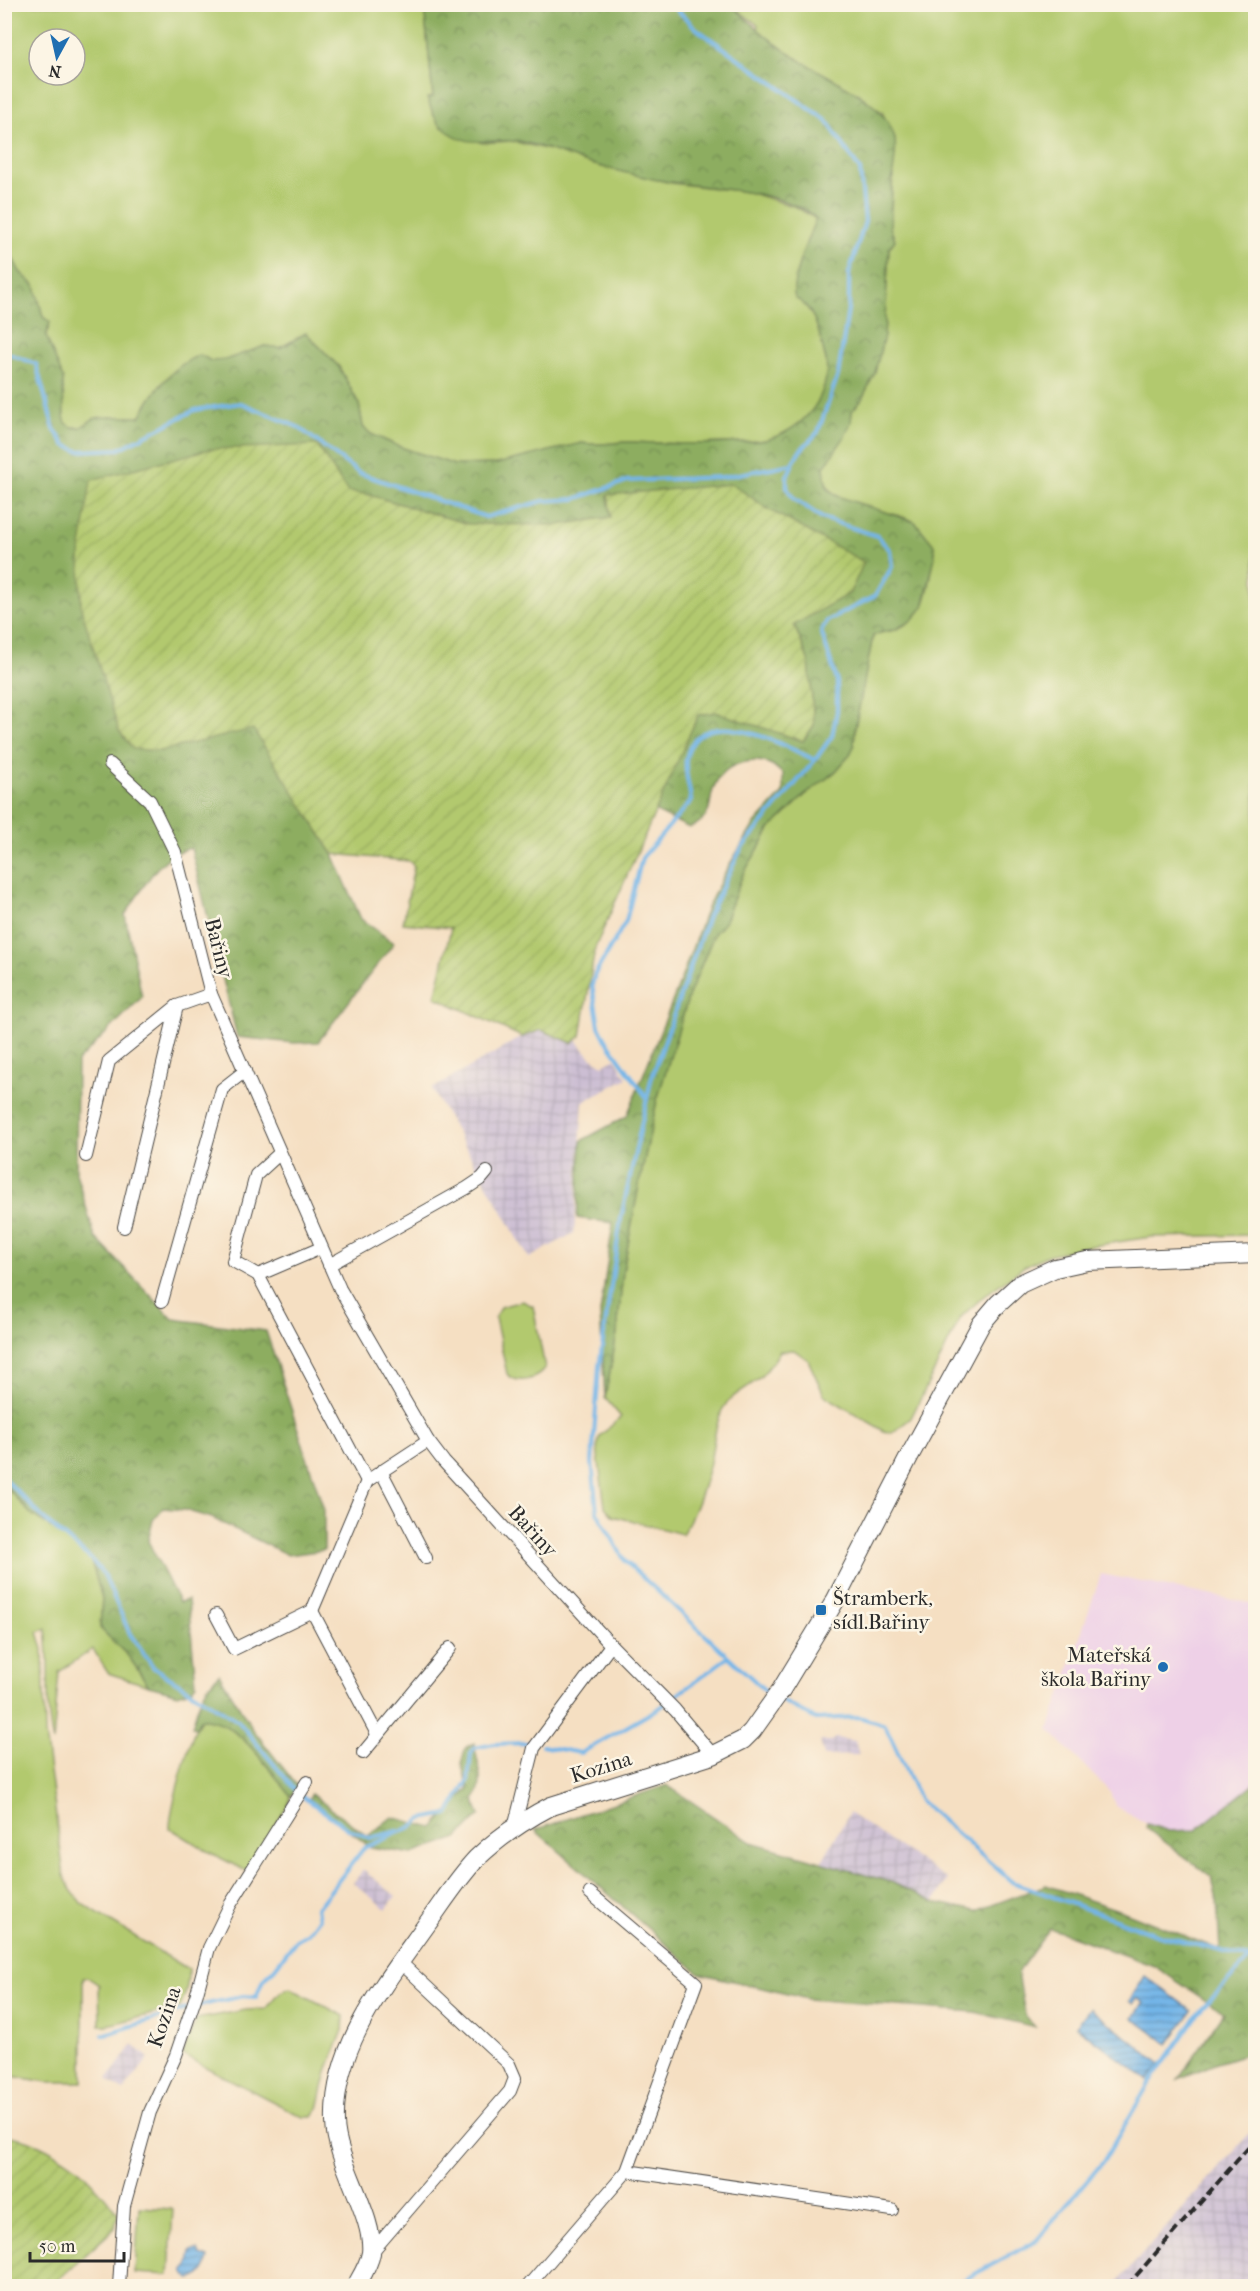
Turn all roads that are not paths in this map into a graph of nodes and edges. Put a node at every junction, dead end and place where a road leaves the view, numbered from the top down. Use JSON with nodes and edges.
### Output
{"nodes":[{"id":1,"x":110,"y":764,"type":"dead end"},
{"id":2,"x":211,"y":994,"type":"junction"},
{"id":3,"x":177,"y":1006,"type":"junction"},
{"id":4,"x":245,"y":1071,"type":"junction"},
{"id":5,"x":280,"y":1153,"type":"junction"},
{"id":6,"x":86,"y":1156,"type":"dead end"},
{"id":7,"x":487,"y":1172,"type":"dead end"},
{"id":8,"x":124,"y":1227,"type":"dead end"},
{"id":9,"x":321,"y":1248,"type":"junction"},
{"id":10,"x":1256,"y":1254,"type":"edge"},
{"id":11,"x":329,"y":1266,"type":"junction"},
{"id":12,"x":258,"y":1275,"type":"junction"},
{"id":13,"x":162,"y":1301,"type":"dead end"},
{"id":14,"x":428,"y":1441,"type":"junction"},
{"id":15,"x":381,"y":1471,"type":"junction"},
{"id":16,"x":367,"y":1481,"type":"junction"},
{"id":17,"x":426,"y":1558,"type":"dead end"},
{"id":18,"x":312,"y":1611,"type":"junction"},
{"id":19,"x":216,"y":1616,"type":"dead end"},
{"id":20,"x":611,"y":1645,"type":"junction"},
{"id":21,"x":450,"y":1648,"type":"dead end"},
{"id":22,"x":377,"y":1734,"type":"junction"},
{"id":23,"x":363,"y":1753,"type":"dead end"},
{"id":24,"x":713,"y":1755,"type":"junction"},
{"id":25,"x":307,"y":1782,"type":"dead end"},
{"id":26,"x":514,"y":1828,"type":"junction"},
{"id":27,"x":590,"y":1893,"type":"dead end"},
{"id":28,"x":400,"y":1962,"type":"junction"},
{"id":29,"x":627,"y":2171,"type":"junction"},
{"id":30,"x":892,"y":2210,"type":"dead end"},
{"id":31,"x":371,"y":2253,"type":"junction"},
{"id":32,"x":118,"y":2286,"type":"edge"},
{"id":33,"x":356,"y":2286,"type":"edge"},
{"id":34,"x":528,"y":2286,"type":"edge"}],
"edges":[{"from":1,"to":2,"type":"street","name":"Bařiny"},
{"from":2,"to":3,"type":"street"},
{"from":2,"to":4,"type":"street","name":"Bařiny"},
{"from":3,"to":6,"type":"street"},
{"from":3,"to":8,"type":"street"},
{"from":4,"to":5,"type":"street","name":"Bařiny"},
{"from":4,"to":13,"type":"street"},
{"from":5,"to":9,"type":"street","name":"Bařiny"},
{"from":5,"to":12,"type":"street"},
{"from":7,"to":11,"type":"street"},
{"from":9,"to":11,"type":"street","name":"Bařiny"},
{"from":9,"to":12,"type":"street"},
{"from":10,"to":24,"type":"main road","name":"Kozina"},
{"from":11,"to":14,"type":"street","name":"Bařiny"},
{"from":12,"to":16,"type":"street"},
{"from":14,"to":15,"type":"street"},
{"from":14,"to":20,"type":"street","name":"Bařiny"},
{"from":15,"to":16,"type":"street"},
{"from":15,"to":17,"type":"street"},
{"from":16,"to":18,"type":"street"},
{"from":18,"to":19,"type":"street"},
{"from":18,"to":22,"type":"street"},
{"from":20,"to":24,"type":"street","name":"Bařiny"},
{"from":20,"to":26,"type":"street"},
{"from":21,"to":22,"type":"street"},
{"from":22,"to":23,"type":"street"},
{"from":24,"to":26,"type":"main road","name":"Kozina"},
{"from":25,"to":32,"type":"street","name":"Kozina"},
{"from":26,"to":28,"type":"main road","name":"Kozina"},
{"from":27,"to":29,"type":"street"},
{"from":28,"to":31,"type":"main road","name":"Kozina"},
{"from":28,"to":31,"type":"street"},
{"from":29,"to":30,"type":"street"},
{"from":29,"to":34,"type":"street"},
{"from":31,"to":33,"type":"main road"}]}
